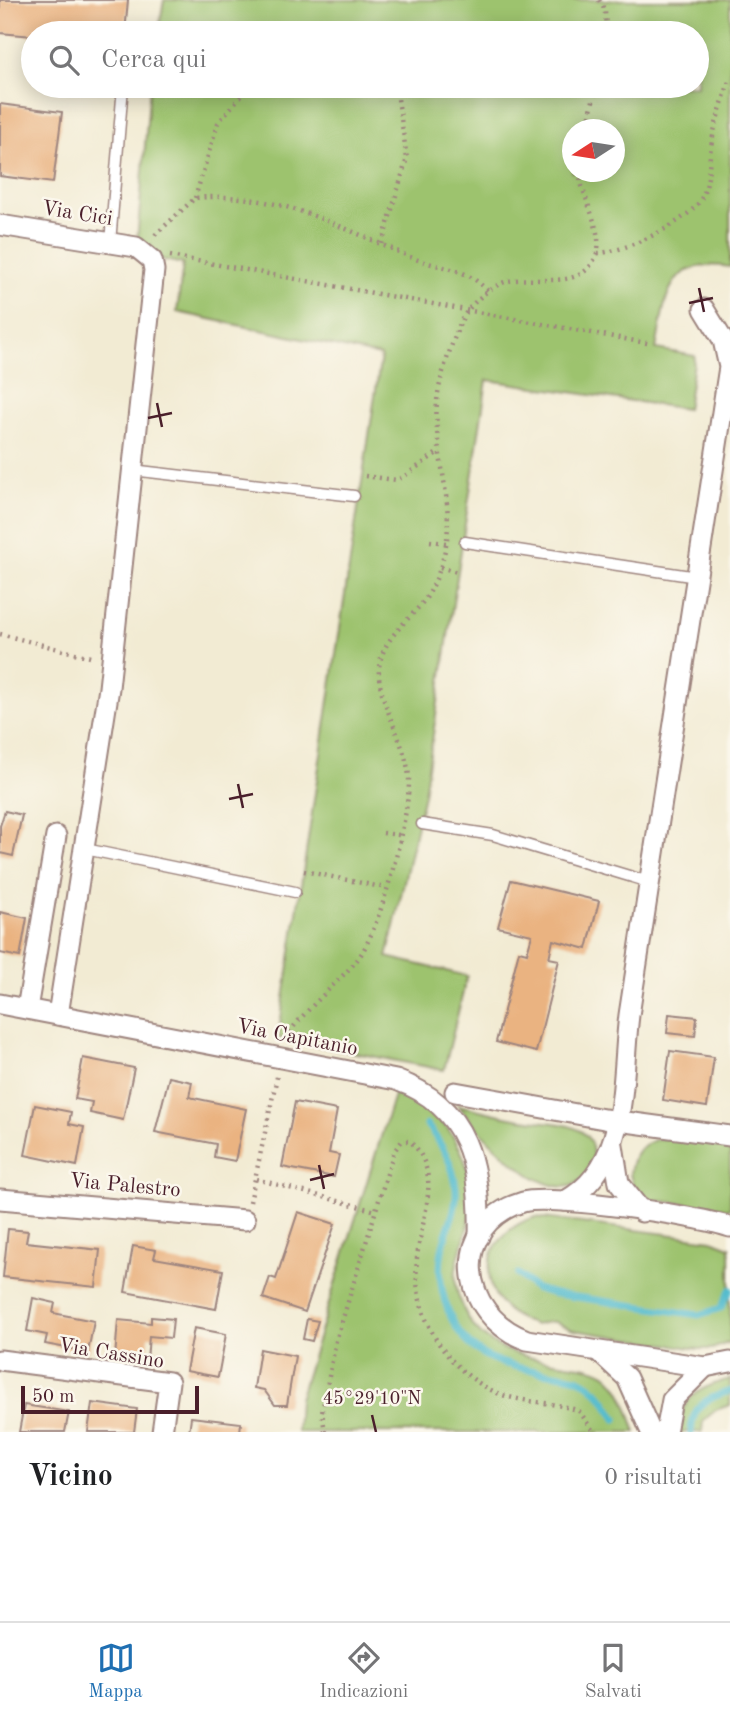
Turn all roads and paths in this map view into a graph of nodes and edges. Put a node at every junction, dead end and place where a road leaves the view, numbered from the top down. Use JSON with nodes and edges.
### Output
{"nodes":[{"id":1,"x":599,"y":0,"type":"edge"},
{"id":2,"x":605,"y":21,"type":"edge"},
{"id":3,"x":730,"y":78,"type":"edge"},
{"id":4,"x":122,"y":98,"type":"edge"},
{"id":5,"x":239,"y":98,"type":"edge"},
{"id":6,"x":398,"y":98,"type":"edge"},
{"id":7,"x":594,"y":98,"type":"edge"},
{"id":8,"x":589,"y":119,"type":"edge"},
{"id":9,"x":581,"y":182,"type":"edge"},
{"id":10,"x":195,"y":198,"type":"junction"},
{"id":11,"x":0,"y":225,"type":"edge"},
{"id":12,"x":110,"y":243,"type":"junction"},
{"id":13,"x":382,"y":244,"type":"junction"},
{"id":14,"x":145,"y":251,"type":"junction"},
{"id":15,"x":598,"y":253,"type":"junction"},
{"id":16,"x":489,"y":292,"type":"junction"},
{"id":17,"x":704,"y":309,"type":"dead end"},
{"id":18,"x":468,"y":310,"type":"junction"},
{"id":19,"x":652,"y":344,"type":"dead end"},
{"id":20,"x":441,"y":450,"type":"junction"},
{"id":21,"x":132,"y":470,"type":"junction"},
{"id":22,"x":365,"y":476,"type":"dead end"},
{"id":23,"x":354,"y":496,"type":"dead end"},
{"id":24,"x":430,"y":541,"type":"dead end"},
{"id":25,"x":465,"y":542,"type":"dead end"},
{"id":26,"x":446,"y":543,"type":"junction"},
{"id":27,"x":440,"y":567,"type":"junction"},
{"id":28,"x":457,"y":572,"type":"dead end"},
{"id":29,"x":698,"y":577,"type":"junction"},
{"id":30,"x":0,"y":634,"type":"edge"},
{"id":31,"x":98,"y":659,"type":"dead end"},
{"id":32,"x":422,"y":824,"type":"dead end"},
{"id":33,"x":383,"y":832,"type":"dead end"},
{"id":34,"x":400,"y":835,"type":"junction"},
{"id":35,"x":56,"y":836,"type":"dead end"},
{"id":36,"x":85,"y":849,"type":"junction"},
{"id":37,"x":304,"y":871,"type":"dead end"},
{"id":38,"x":649,"y":882,"type":"junction"},
{"id":39,"x":386,"y":888,"type":"junction"},
{"id":40,"x":295,"y":892,"type":"dead end"},
{"id":41,"x":0,"y":1003,"type":"edge"},
{"id":42,"x":27,"y":1009,"type":"junction"},
{"id":43,"x":58,"y":1015,"type":"junction"},
{"id":44,"x":281,"y":1058,"type":"junction"},
{"id":45,"x":455,"y":1092,"type":"dead end"},
{"id":46,"x":619,"y":1122,"type":"junction"},
{"id":47,"x":730,"y":1136,"type":"edge"},
{"id":48,"x":613,"y":1144,"type":"junction"},
{"id":49,"x":256,"y":1179,"type":"junction"},
{"id":50,"x":0,"y":1199,"type":"edge"},
{"id":51,"x":565,"y":1201,"type":"junction"},
{"id":52,"x":376,"y":1211,"type":"junction"},
{"id":53,"x":642,"y":1212,"type":"junction"},
{"id":54,"x":245,"y":1220,"type":"joint"},
{"id":55,"x":726,"y":1223,"type":"edge"},
{"id":56,"x":479,"y":1237,"type":"junction"},
{"id":57,"x":598,"y":1351,"type":"junction"},
{"id":58,"x":0,"y":1360,"type":"edge"},
{"id":59,"x":730,"y":1363,"type":"edge"},
{"id":60,"x":705,"y":1367,"type":"junction"},
{"id":61,"x":162,"y":1432,"type":"edge"},
{"id":62,"x":325,"y":1432,"type":"edge"},
{"id":63,"x":594,"y":1432,"type":"edge"},
{"id":64,"x":651,"y":1432,"type":"edge"},
{"id":65,"x":666,"y":1432,"type":"edge"}],
"edges":[{"from":1,"to":2,"type":"path"},
{"from":3,"to":15,"type":"path"},
{"from":4,"to":12,"type":"lane"},
{"from":5,"to":10,"type":"path"},
{"from":6,"to":13,"type":"path"},
{"from":7,"to":8,"type":"path"},
{"from":9,"to":15,"type":"path"},
{"from":10,"to":13,"type":"path"},
{"from":10,"to":14,"type":"path"},
{"from":11,"to":12,"type":"street","name":"Via Cici"},
{"from":12,"to":14,"type":"street","name":"Via Cici"},
{"from":13,"to":16,"type":"path"},
{"from":14,"to":18,"type":"path"},
{"from":14,"to":21,"type":"street"},
{"from":15,"to":16,"type":"path"},
{"from":16,"to":18,"type":"path"},
{"from":17,"to":29,"type":"street"},
{"from":18,"to":19,"type":"path"},
{"from":18,"to":20,"type":"path"},
{"from":20,"to":22,"type":"path"},
{"from":20,"to":26,"type":"path"},
{"from":21,"to":23,"type":"lane"},
{"from":21,"to":36,"type":"street"},
{"from":24,"to":26,"type":"path"},
{"from":25,"to":29,"type":"lane"},
{"from":26,"to":27,"type":"path"},
{"from":27,"to":28,"type":"path"},
{"from":27,"to":34,"type":"path"},
{"from":29,"to":38,"type":"street"},
{"from":30,"to":31,"type":"path"},
{"from":32,"to":38,"type":"lane"},
{"from":33,"to":34,"type":"path"},
{"from":34,"to":39,"type":"path"},
{"from":35,"to":42,"type":"street"},
{"from":36,"to":40,"type":"lane"},
{"from":36,"to":43,"type":"street"},
{"from":37,"to":39,"type":"path"},
{"from":38,"to":46,"type":"street"},
{"from":39,"to":44,"type":"path"},
{"from":41,"to":42,"type":"street","name":"Via Capitanio"},
{"from":42,"to":43,"type":"street","name":"Via Capitanio"},
{"from":43,"to":44,"type":"street","name":"Via Capitanio"},
{"from":44,"to":49,"type":"path"},
{"from":44,"to":56,"type":"street","name":"Via Capitanio"},
{"from":45,"to":46,"type":"street"},
{"from":46,"to":47,"type":"street"},
{"from":46,"to":48,"type":"street"},
{"from":48,"to":51,"type":"street"},
{"from":48,"to":53,"type":"street"},
{"from":49,"to":52,"type":"path"},
{"from":49,"to":54,"type":"path"},
{"from":50,"to":54,"type":"street","name":"Via Palestro"},
{"from":51,"to":53,"type":"street"},
{"from":51,"to":56,"type":"street"},
{"from":52,"to":62,"type":"path"},
{"from":52,"to":63,"type":"path"},
{"from":53,"to":55,"type":"street"},
{"from":56,"to":57,"type":"street","name":"Via Capitanio"},
{"from":57,"to":60,"type":"street","name":"Via Capitanio"},
{"from":57,"to":64,"type":"street"},
{"from":58,"to":61,"type":"street","name":"Via Cassino"},
{"from":59,"to":60,"type":"street","name":"Via Capitanio"},
{"from":60,"to":65,"type":"street"}]}
